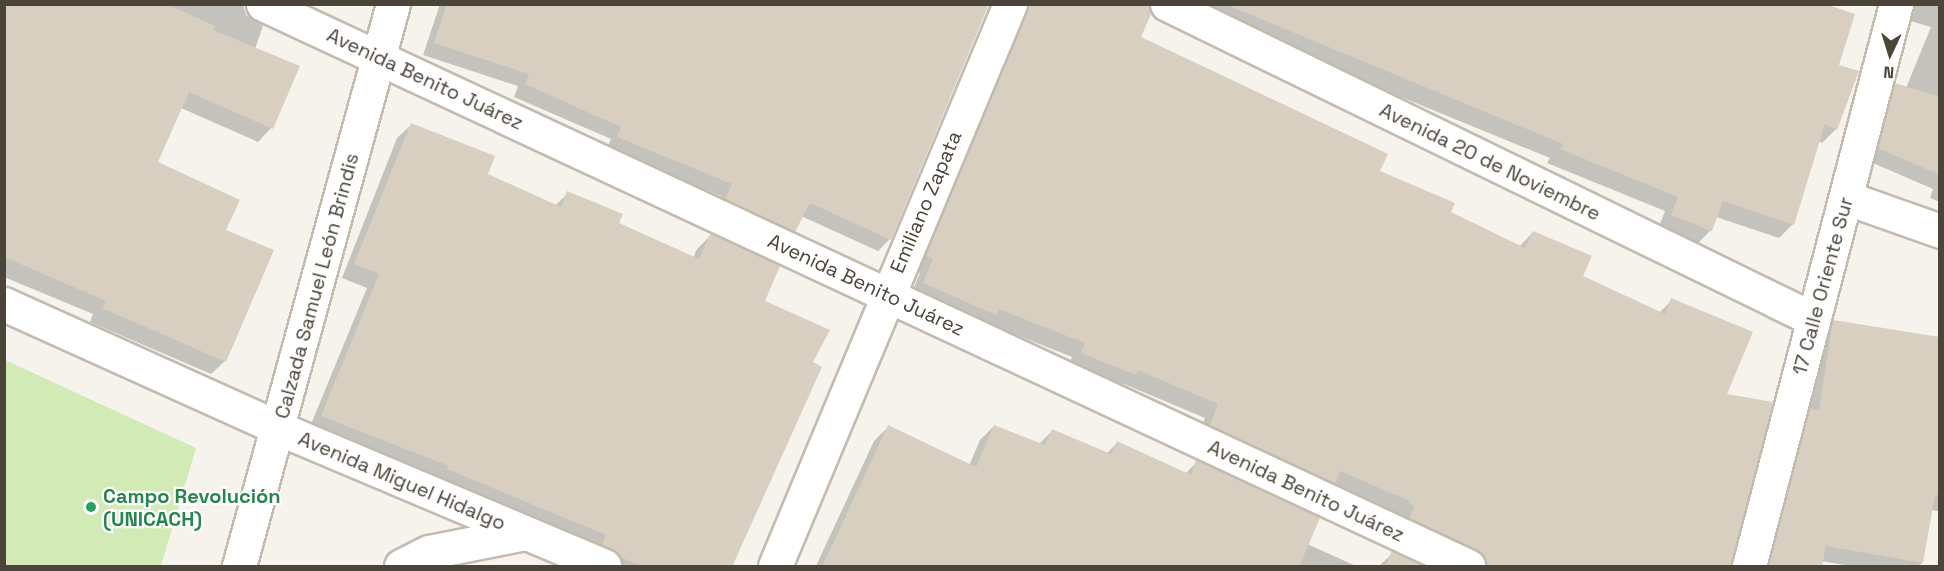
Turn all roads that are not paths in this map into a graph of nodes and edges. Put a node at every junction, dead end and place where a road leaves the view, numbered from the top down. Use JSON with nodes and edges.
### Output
{"nodes":[{"id":1,"x":262,"y":4,"type":"edge"},
{"id":2,"x":393,"y":4,"type":"edge"},
{"id":3,"x":1010,"y":4,"type":"edge"},
{"id":4,"x":1167,"y":4,"type":"edge"},
{"id":5,"x":1896,"y":4,"type":"edge"},
{"id":6,"x":380,"y":58,"type":"junction"},
{"id":7,"x":1846,"y":198,"type":"junction"},
{"id":8,"x":1940,"y":231,"type":"edge"},
{"id":9,"x":888,"y":295,"type":"junction"},
{"id":10,"x":4,"y":304,"type":"edge"},
{"id":11,"x":1813,"y":319,"type":"junction"},
{"id":12,"x":278,"y":428,"type":"junction"},
{"id":13,"x":525,"y":533,"type":"junction"},
{"id":14,"x":239,"y":567,"type":"edge"},
{"id":15,"x":401,"y":567,"type":"edge"},
{"id":16,"x":604,"y":567,"type":"edge"},
{"id":17,"x":775,"y":567,"type":"edge"},
{"id":18,"x":1468,"y":567,"type":"edge"},
{"id":19,"x":1749,"y":567,"type":"edge"}],
"edges":[{"from":1,"to":6,"type":"street","name":"Avenida Benito Juárez"},
{"from":2,"to":6,"type":"street","name":"Calzada Samuel León Brindis"},
{"from":3,"to":9,"type":"street","name":"Emiliano Zapata"},
{"from":4,"to":11,"type":"street","name":"Avenida 20 de Noviembre"},
{"from":5,"to":7,"type":"street","name":"17 Calle Oriente Sur"},
{"from":6,"to":9,"type":"street","name":"Avenida Benito Juárez"},
{"from":6,"to":12,"type":"street","name":"Calzada Samuel León Brindis"},
{"from":7,"to":8,"type":"street"},
{"from":7,"to":11,"type":"street","name":"17 Calle Oriente Sur"},
{"from":9,"to":17,"type":"street","name":"Emiliano Zapata"},
{"from":9,"to":18,"type":"street","name":"Avenida Benito Juárez"},
{"from":10,"to":12,"type":"street","name":"Avenida Miguel Hidalgo"},
{"from":11,"to":19,"type":"street","name":"17 Calle Oriente Sur"},
{"from":12,"to":13,"type":"street","name":"Avenida Miguel Hidalgo"},
{"from":12,"to":14,"type":"street","name":"Calzada Samuel León Brindis"},
{"from":13,"to":15,"type":"street"},
{"from":13,"to":16,"type":"street","name":"Avenida Miguel Hidalgo"}]}
